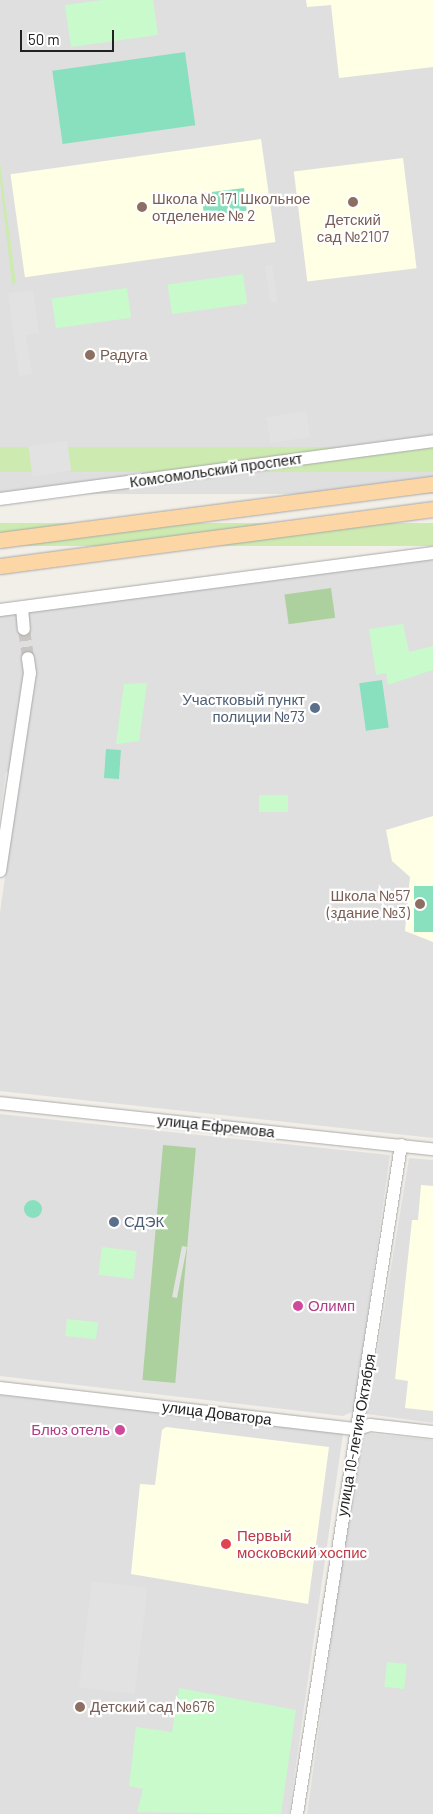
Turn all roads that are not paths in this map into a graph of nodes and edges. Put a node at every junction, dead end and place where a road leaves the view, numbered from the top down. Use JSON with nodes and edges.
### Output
{"nodes":[{"id":1,"x":433,"y":441,"type":"edge"},
{"id":2,"x":433,"y":484,"type":"edge"},
{"id":3,"x":0,"y":500,"type":"edge"},
{"id":4,"x":433,"y":509,"type":"edge"},
{"id":5,"x":0,"y":540,"type":"edge"},
{"id":6,"x":433,"y":553,"type":"edge"},
{"id":7,"x":0,"y":566,"type":"edge"},
{"id":8,"x":22,"y":608,"type":"junction"},
{"id":9,"x":0,"y":610,"type":"edge"},
{"id":10,"x":24,"y":629,"type":"tunnel mouth"},
{"id":11,"x":28,"y":658,"type":"tunnel mouth"},
{"id":12,"x":0,"y":871,"type":"edge"},
{"id":13,"x":0,"y":1103,"type":"edge"},
{"id":14,"x":401,"y":1145,"type":"junction"},
{"id":15,"x":433,"y":1149,"type":"edge"},
{"id":16,"x":0,"y":1388,"type":"edge"},
{"id":17,"x":357,"y":1429,"type":"junction"},
{"id":18,"x":433,"y":1432,"type":"edge"},
{"id":19,"x":298,"y":1814,"type":"edge"}],
"edges":[{"from":1,"to":3,"type":"street","name":"Комсомольский проспект"},
{"from":2,"to":5,"type":"main road"},
{"from":4,"to":7,"type":"main road"},
{"from":6,"to":8,"type":"street"},
{"from":8,"to":9,"type":"street"},
{"from":8,"to":10,"type":"street"},
{"from":11,"to":12,"type":"street"},
{"from":13,"to":14,"type":"street","name":"улица Ефремова"},
{"from":14,"to":15,"type":"street","name":"улица Ефремова"},
{"from":14,"to":17,"type":"street","name":"улица 10-летия Октября"},
{"from":16,"to":17,"type":"street","name":"улица Доватора"},
{"from":17,"to":18,"type":"street","name":"улица Доватора"},
{"from":17,"to":19,"type":"street","name":"улица 10-летия Октября"}]}
